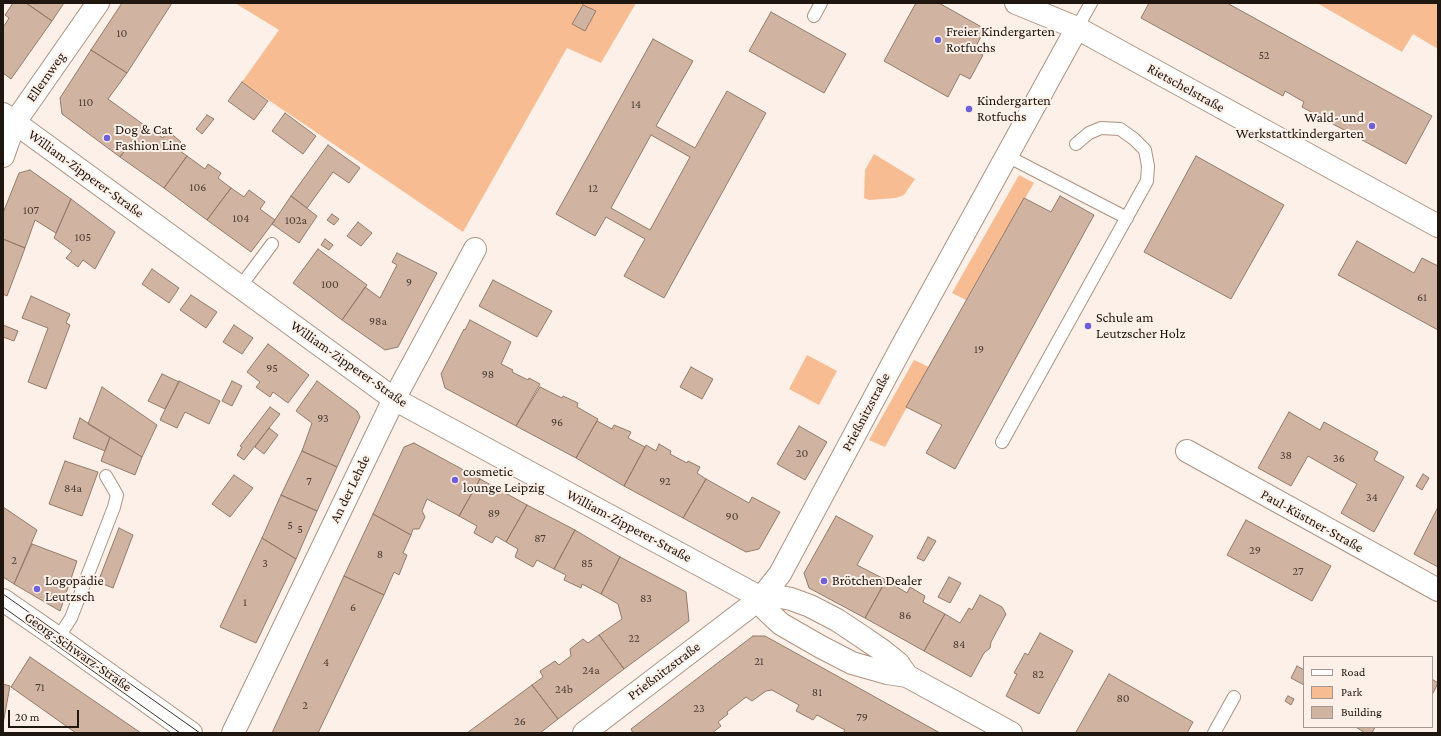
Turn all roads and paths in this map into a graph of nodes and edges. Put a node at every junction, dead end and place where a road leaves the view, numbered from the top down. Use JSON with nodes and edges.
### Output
{"nodes":[{"id":1,"x":98,"y":3,"type":"edge"},
{"id":2,"x":821,"y":3,"type":"edge"},
{"id":3,"x":1016,"y":3,"type":"edge"},
{"id":4,"x":1091,"y":3,"type":"edge"},
{"id":5,"x":814,"y":16,"type":"dead end"},
{"id":6,"x":1077,"y":28,"type":"junction"},
{"id":7,"x":9,"y":118,"type":"edge"},
{"id":8,"x":1076,"y":144,"type":"dead end"},
{"id":9,"x":3,"y":156,"type":"edge"},
{"id":10,"x":1006,"y":156,"type":"junction"},
{"id":11,"x":1127,"y":218,"type":"junction"},
{"id":12,"x":1438,"y":226,"type":"edge"},
{"id":13,"x":272,"y":244,"type":"dead end"},
{"id":14,"x":475,"y":249,"type":"dead end"},
{"id":15,"x":240,"y":286,"type":"junction"},
{"id":16,"x":394,"y":399,"type":"junction"},
{"id":17,"x":1002,"y":442,"type":"dead end"},
{"id":18,"x":1187,"y":451,"type":"dead end"},
{"id":19,"x":106,"y":476,"type":"dead end"},
{"id":20,"x":1438,"y":590,"type":"edge"},
{"id":21,"x":761,"y":598,"type":"junction"},
{"id":22,"x":3,"y":600,"type":"edge"},
{"id":23,"x":58,"y":638,"type":"junction"},
{"id":24,"x":907,"y":676,"type":"junction"},
{"id":25,"x":1234,"y":697,"type":"dead end"},
{"id":26,"x":191,"y":733,"type":"edge"},
{"id":27,"x":234,"y":733,"type":"edge"},
{"id":28,"x":584,"y":733,"type":"edge"},
{"id":29,"x":1011,"y":733,"type":"edge"},
{"id":30,"x":1214,"y":733,"type":"edge"}],
"edges":[{"from":1,"to":7,"type":"street","name":"Ellernweg"},
{"from":2,"to":5,"type":"lane"},
{"from":3,"to":6,"type":"street","name":"Rietschelstraße"},
{"from":4,"to":6,"type":"lane"},
{"from":6,"to":10,"type":"street","name":"Prießnitzstraße"},
{"from":6,"to":12,"type":"street","name":"Rietschelstraße"},
{"from":7,"to":9,"type":"street","name":"Ellernweg"},
{"from":7,"to":15,"type":"street","name":"William-Zipperer-Straße"},
{"from":8,"to":11,"type":"lane"},
{"from":10,"to":11,"type":"lane"},
{"from":10,"to":21,"type":"street","name":"Prießnitzstraße"},
{"from":11,"to":17,"type":"lane"},
{"from":13,"to":15,"type":"lane"},
{"from":14,"to":16,"type":"street","name":"An der Lehde"},
{"from":15,"to":16,"type":"street","name":"William-Zipperer-Straße"},
{"from":16,"to":21,"type":"street","name":"William-Zipperer-Straße"},
{"from":16,"to":27,"type":"street","name":"An der Lehde"},
{"from":18,"to":20,"type":"street","name":"Paul-Küstner-Straße"},
{"from":19,"to":23,"type":"lane"},
{"from":21,"to":24,"type":"street"},
{"from":21,"to":24,"type":"street"},
{"from":21,"to":28,"type":"street","name":"Prießnitzstraße"},
{"from":22,"to":23,"type":"street","name":"Georg-Schwarz-Straße"},
{"from":23,"to":26,"type":"street","name":"Georg-Schwarz-Straße"},
{"from":24,"to":29,"type":"street"},
{"from":25,"to":30,"type":"lane"}]}
